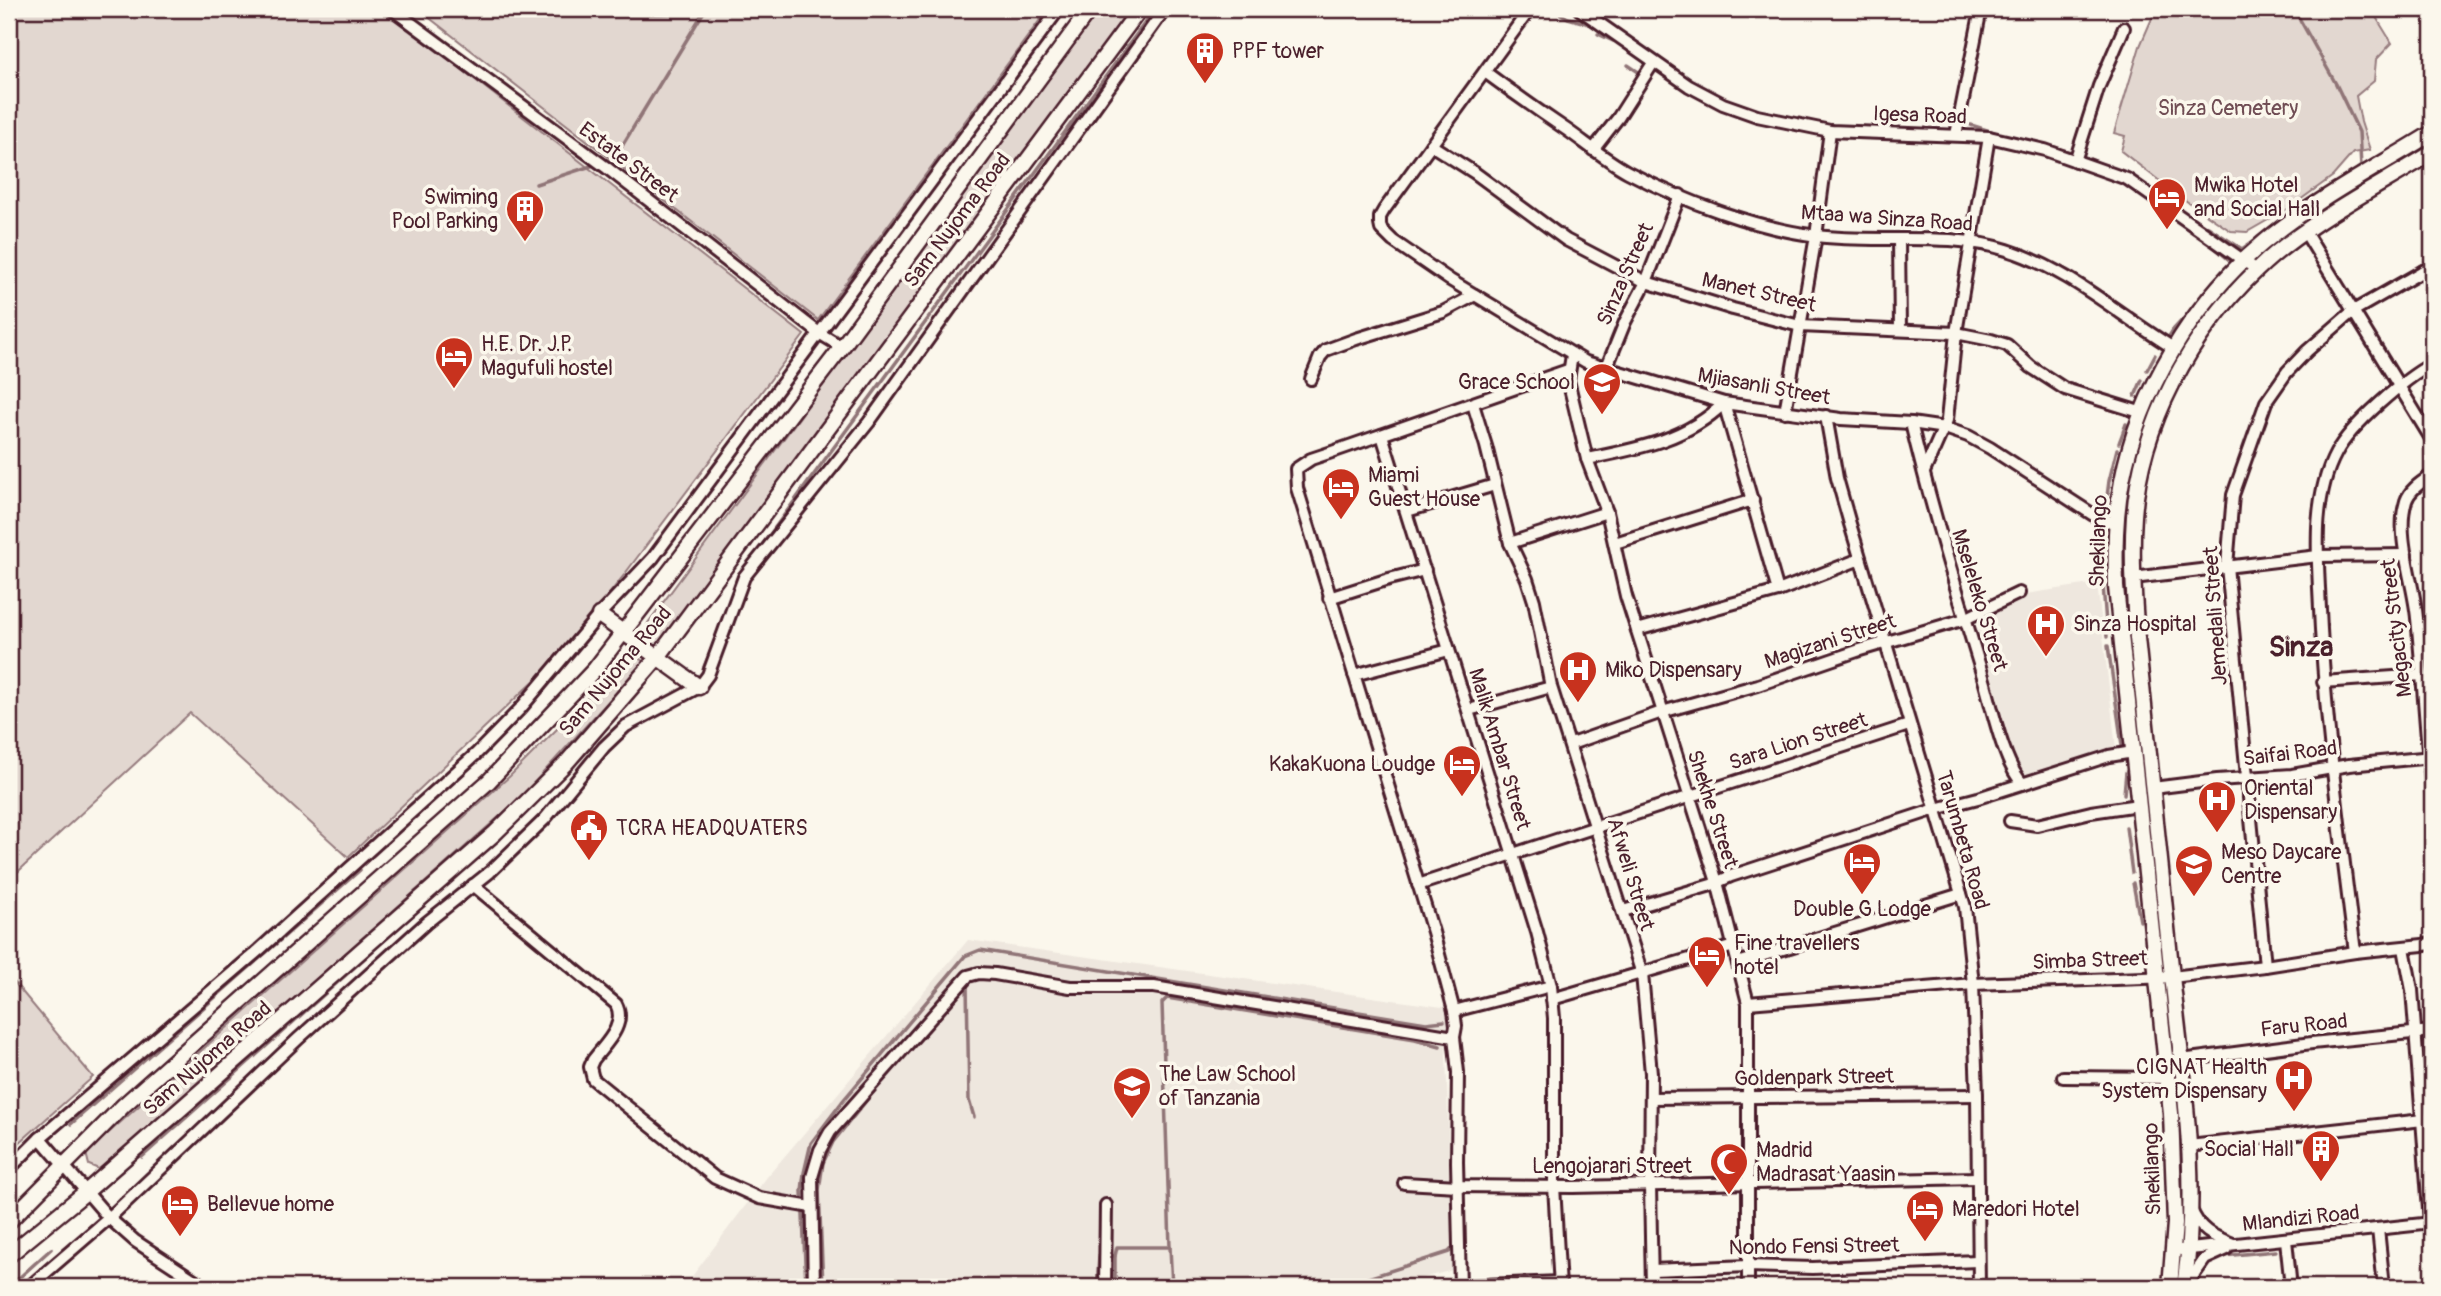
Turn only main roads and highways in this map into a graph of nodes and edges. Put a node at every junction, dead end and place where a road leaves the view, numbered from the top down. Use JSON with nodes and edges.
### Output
{"nodes":[{"id":1,"x":1090,"y":9,"type":"edge"},
{"id":2,"x":1140,"y":9,"type":"edge"},
{"id":3,"x":2432,"y":134,"type":"edge"},
{"id":4,"x":2432,"y":153,"type":"edge"},
{"id":5,"x":598,"y":615,"type":"road end"},
{"id":6,"x":622,"y":633,"type":"junction"},
{"id":7,"x":658,"y":657,"type":"junction"},
{"id":8,"x":699,"y":687,"type":"road end"},
{"id":9,"x":9,"y":1221,"type":"edge"},
{"id":10,"x":9,"y":1255,"type":"edge"},
{"id":11,"x":2169,"y":1287,"type":"edge"},
{"id":12,"x":2185,"y":1287,"type":"edge"}],
"edges":[{"from":1,"to":6,"type":"main road","name":"Sam Nujoma Road"},
{"from":2,"to":7,"type":"main road","name":"Sam Nujoma Road"},
{"from":3,"to":11,"type":"main road","name":"Shekilango"},
{"from":4,"to":12,"type":"main road","name":"Shekilango"},
{"from":5,"to":6,"type":"main road"},
{"from":6,"to":7,"type":"main road"},
{"from":6,"to":9,"type":"main road","name":"Sam Nujoma Road"},
{"from":7,"to":8,"type":"main road"},
{"from":7,"to":10,"type":"main road","name":"Sam Nujoma Road"}]}
